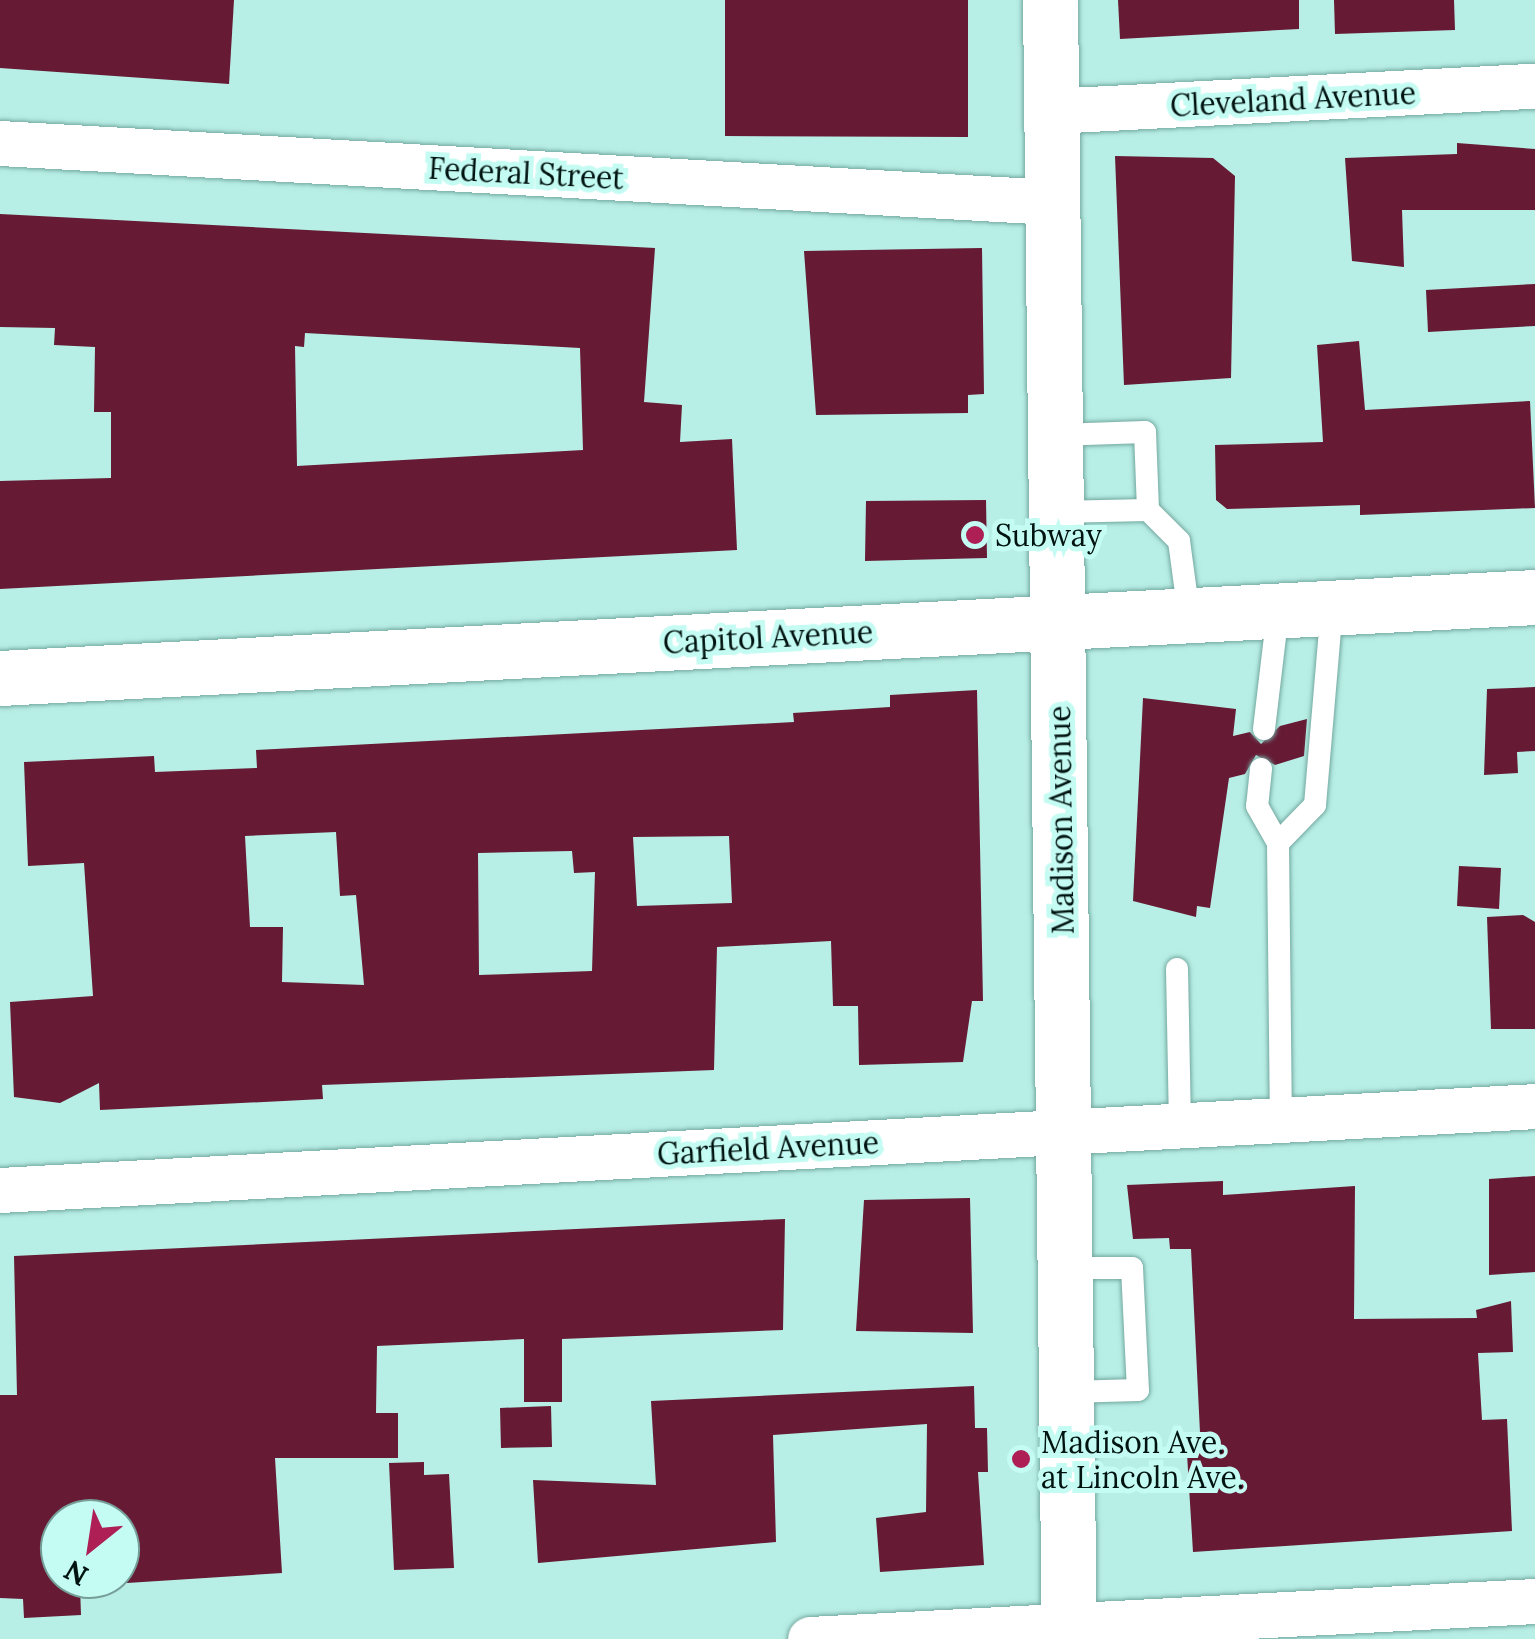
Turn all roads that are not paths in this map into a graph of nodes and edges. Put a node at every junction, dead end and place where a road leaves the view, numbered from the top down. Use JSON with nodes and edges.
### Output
{"nodes":[{"id":1,"x":1050,"y":0,"type":"edge"},
{"id":2,"x":1535,"y":86,"type":"edge"},
{"id":3,"x":1052,"y":111,"type":"junction"},
{"id":4,"x":0,"y":143,"type":"edge"},
{"id":5,"x":1053,"y":202,"type":"junction"},
{"id":6,"x":1056,"y":434,"type":"junction"},
{"id":7,"x":1148,"y":510,"type":"junction"},
{"id":8,"x":1057,"y":512,"type":"junction"},
{"id":9,"x":1535,"y":596,"type":"edge"},
{"id":10,"x":1332,"y":607,"type":"junction"},
{"id":11,"x":1278,"y":611,"type":"junction"},
{"id":12,"x":1189,"y":615,"type":"junction"},
{"id":13,"x":1058,"y":622,"type":"junction"},
{"id":14,"x":0,"y":678,"type":"edge"},
{"id":15,"x":1264,"y":729,"type":"dead end"},
{"id":16,"x":1261,"y":769,"type":"dead end"},
{"id":17,"x":1278,"y":844,"type":"junction"},
{"id":18,"x":1176,"y":969,"type":"dead end"},
{"id":19,"x":1535,"y":1106,"type":"edge"},
{"id":20,"x":1281,"y":1120,"type":"junction"},
{"id":21,"x":1180,"y":1125,"type":"junction"},
{"id":22,"x":1065,"y":1132,"type":"junction"},
{"id":23,"x":0,"y":1190,"type":"edge"},
{"id":24,"x":1535,"y":1601,"type":"edge"},
{"id":25,"x":1332,"y":1625,"type":"edge"},
{"id":26,"x":1070,"y":1631,"type":"edge"},
{"id":27,"x":810,"y":1639,"type":"edge"}],
"edges":[{"from":1,"to":3,"type":"main road","name":"Madison Avenue"},
{"from":2,"to":3,"type":"street","name":"Cleveland Avenue"},
{"from":3,"to":5,"type":"main road","name":"Madison Avenue"},
{"from":4,"to":5,"type":"street","name":"Federal Street"},
{"from":5,"to":6,"type":"main road","name":"Madison Avenue"},
{"from":6,"to":7,"type":"lane"},
{"from":6,"to":8,"type":"main road","name":"Madison Avenue"},
{"from":7,"to":8,"type":"lane"},
{"from":7,"to":12,"type":"lane"},
{"from":8,"to":13,"type":"main road","name":"Madison Avenue"},
{"from":9,"to":10,"type":"main road","name":"Capitol Avenue"},
{"from":10,"to":11,"type":"main road","name":"Capitol Avenue"},
{"from":10,"to":17,"type":"lane"},
{"from":11,"to":12,"type":"main road","name":"Capitol Avenue"},
{"from":11,"to":15,"type":"lane"},
{"from":12,"to":13,"type":"main road","name":"Capitol Avenue"},
{"from":13,"to":14,"type":"main road","name":"Capitol Avenue"},
{"from":13,"to":22,"type":"main road","name":"Madison Avenue"},
{"from":16,"to":17,"type":"lane"},
{"from":17,"to":20,"type":"lane"},
{"from":18,"to":21,"type":"lane"},
{"from":19,"to":20,"type":"street","name":"Garfield Avenue"},
{"from":20,"to":21,"type":"street","name":"Garfield Avenue"},
{"from":21,"to":22,"type":"street","name":"Garfield Avenue"},
{"from":22,"to":23,"type":"street","name":"Garfield Avenue"},
{"from":22,"to":26,"type":"main road","name":"Madison Avenue"},
{"from":24,"to":25,"type":"street"},
{"from":25,"to":26,"type":"street"},
{"from":26,"to":27,"type":"street"}]}
